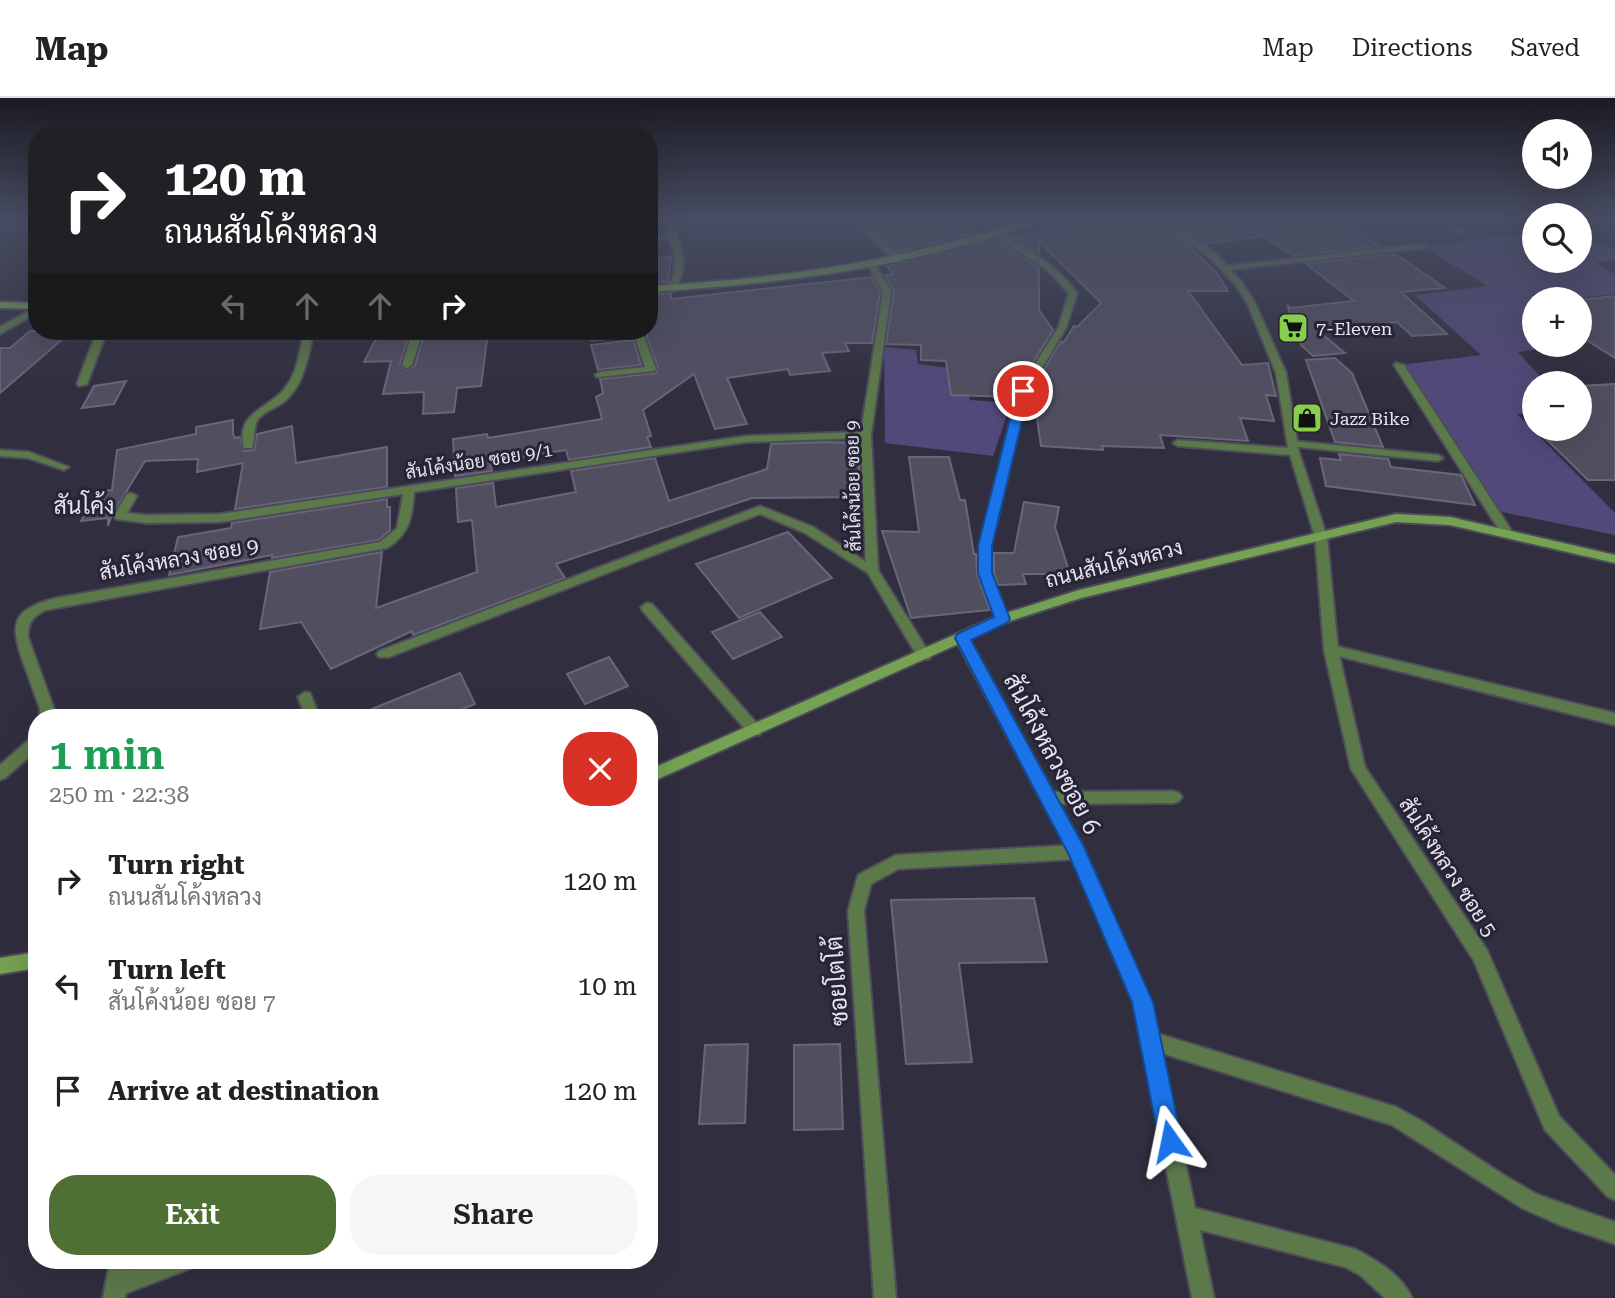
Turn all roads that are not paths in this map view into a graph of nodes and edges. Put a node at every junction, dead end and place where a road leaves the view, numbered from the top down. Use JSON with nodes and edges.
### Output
{"nodes":[{"id":1,"x":679,"y":275,"type":"edge"},
{"id":2,"x":797,"y":275,"type":"edge"},
{"id":3,"x":878,"y":275,"type":"edge"},
{"id":4,"x":1060,"y":275,"type":"edge"},
{"id":5,"x":1232,"y":275,"type":"edge"},
{"id":6,"x":672,"y":288,"type":"junction"},
{"id":7,"x":658,"y":289,"type":"edge"},
{"id":8,"x":0,"y":305,"type":"edge"},
{"id":9,"x":28,"y":307,"type":"edge"},
{"id":10,"x":28,"y":313,"type":"edge"},
{"id":11,"x":0,"y":331,"type":"edge"},
{"id":12,"x":99,"y":340,"type":"edge"},
{"id":13,"x":307,"y":340,"type":"edge"},
{"id":14,"x":415,"y":340,"type":"edge"},
{"id":15,"x":641,"y":340,"type":"edge"},
{"id":16,"x":407,"y":365,"type":"dead end"},
{"id":17,"x":1399,"y":365,"type":"dead end"},
{"id":18,"x":600,"y":375,"type":"dead end"},
{"id":19,"x":82,"y":384,"type":"dead end"},
{"id":20,"x":866,"y":435,"type":"junction"},
{"id":21,"x":1178,"y":443,"type":"dead end"},
{"id":22,"x":248,"y":446,"type":"dead end"},
{"id":23,"x":1293,"y":448,"type":"junction"},
{"id":24,"x":0,"y":453,"type":"edge"},
{"id":25,"x":1438,"y":458,"type":"dead end"},
{"id":26,"x":64,"y":467,"type":"dead end"},
{"id":27,"x":409,"y":489,"type":"junction"},
{"id":28,"x":131,"y":496,"type":"dead end"},
{"id":29,"x":1507,"y":533,"type":"junction"},
{"id":30,"x":1321,"y":537,"type":"junction"},
{"id":31,"x":1615,"y":559,"type":"edge"},
{"id":32,"x":872,"y":570,"type":"junction"},
{"id":33,"x":647,"y":607,"type":"dead end"},
{"id":34,"x":1002,"y":619,"type":"junction"},
{"id":35,"x":962,"y":638,"type":"junction"},
{"id":36,"x":1331,"y":650,"type":"junction"},
{"id":37,"x":384,"y":654,"type":"dead end"},
{"id":38,"x":924,"y":656,"type":"junction"},
{"id":39,"x":305,"y":697,"type":"dead end"},
{"id":40,"x":47,"y":709,"type":"edge"},
{"id":41,"x":310,"y":709,"type":"edge"},
{"id":42,"x":1615,"y":719,"type":"edge"},
{"id":43,"x":755,"y":732,"type":"junction"},
{"id":44,"x":28,"y":749,"type":"edge"},
{"id":45,"x":658,"y":773,"type":"edge"},
{"id":46,"x":0,"y":774,"type":"edge"},
{"id":47,"x":1174,"y":797,"type":"dead end"},
{"id":48,"x":1048,"y":798,"type":"junction"},
{"id":49,"x":1077,"y":852,"type":"junction"},
{"id":50,"x":28,"y":961,"type":"edge"},
{"id":51,"x":0,"y":966,"type":"edge"},
{"id":52,"x":1149,"y":1040,"type":"junction"},
{"id":53,"x":1615,"y":1189,"type":"edge"},
{"id":54,"x":1186,"y":1216,"type":"junction"},
{"id":55,"x":1615,"y":1233,"type":"edge"},
{"id":56,"x":119,"y":1269,"type":"edge"},
{"id":57,"x":165,"y":1269,"type":"edge"},
{"id":58,"x":115,"y":1292,"type":"edge"},
{"id":59,"x":885,"y":1298,"type":"edge"},
{"id":60,"x":1203,"y":1298,"type":"edge"},
{"id":61,"x":1401,"y":1298,"type":"edge"}],
"edges":[{"from":1,"to":6,"type":"street"},
{"from":2,"to":6,"type":"street"},
{"from":3,"to":20,"type":"street","name":"สันโค้งน้อย ซอย 9"},
{"from":4,"to":34,"type":"street"},
{"from":5,"to":23,"type":"street","name":"สันโค้งหลวง ซอย 5"},
{"from":6,"to":7,"type":"street"},
{"from":8,"to":9,"type":"street"},
{"from":10,"to":11,"type":"street"},
{"from":12,"to":19,"type":"street"},
{"from":13,"to":22,"type":"street"},
{"from":14,"to":16,"type":"street"},
{"from":15,"to":18,"type":"street"},
{"from":17,"to":29,"type":"street"},
{"from":20,"to":27,"type":"street","name":"สันโค้งน้อย ซอย 9/1"},
{"from":20,"to":32,"type":"street","name":"สันโค้งน้อย ซอย 9"},
{"from":21,"to":23,"type":"street"},
{"from":23,"to":25,"type":"street"},
{"from":23,"to":30,"type":"street","name":"สันโค้งหลวง ซอย 5"},
{"from":24,"to":26,"type":"street"},
{"from":27,"to":28,"type":"street","name":"สันโค้งน้อย ซอย 9/1"},
{"from":27,"to":40,"type":"street","name":"สันโค้งหลวง ซอย 9"},
{"from":29,"to":30,"type":"street","name":"ถนนสันโค้งหลวง"},
{"from":29,"to":31,"type":"street","name":"ถนนสันโค้งหลวง"},
{"from":30,"to":34,"type":"street","name":"ถนนสันโค้งหลวง"},
{"from":30,"to":36,"type":"street","name":"สันโค้งหลวง ซอย 5"},
{"from":32,"to":37,"type":"street"},
{"from":32,"to":38,"type":"street","name":"สันโค้งน้อย ซอย 9"},
{"from":33,"to":43,"type":"street"},
{"from":34,"to":35,"type":"street","name":"ถนนสันโค้งหลวง"},
{"from":35,"to":38,"type":"street","name":"ถนนสันโค้งหลวง"},
{"from":35,"to":48,"type":"street","name":"สันโค้งหลวงซอย 6"},
{"from":36,"to":42,"type":"street"},
{"from":36,"to":53,"type":"street","name":"สันโค้งหลวง ซอย 5"},
{"from":38,"to":43,"type":"street","name":"ถนนสันโค้งหลวง"},
{"from":39,"to":41,"type":"street"},
{"from":43,"to":45,"type":"street","name":"ถนนสันโค้งหลวง"},
{"from":44,"to":46,"type":"street"},
{"from":47,"to":48,"type":"street"},
{"from":48,"to":49,"type":"street","name":"สันโค้งหลวงซอย 6"},
{"from":49,"to":52,"type":"street","name":"สันโค้งหลวงซอย 6"},
{"from":49,"to":59,"type":"street","name":"ซอยโตโต้"},
{"from":50,"to":51,"type":"street"},
{"from":52,"to":54,"type":"street","name":"สันโค้งหลวงซอย 6"},
{"from":52,"to":55,"type":"street"},
{"from":54,"to":60,"type":"street","name":"สันโค้งหลวงซอย 6"},
{"from":54,"to":61,"type":"street"},
{"from":56,"to":58,"type":"street"},
{"from":57,"to":58,"type":"street"}]}
